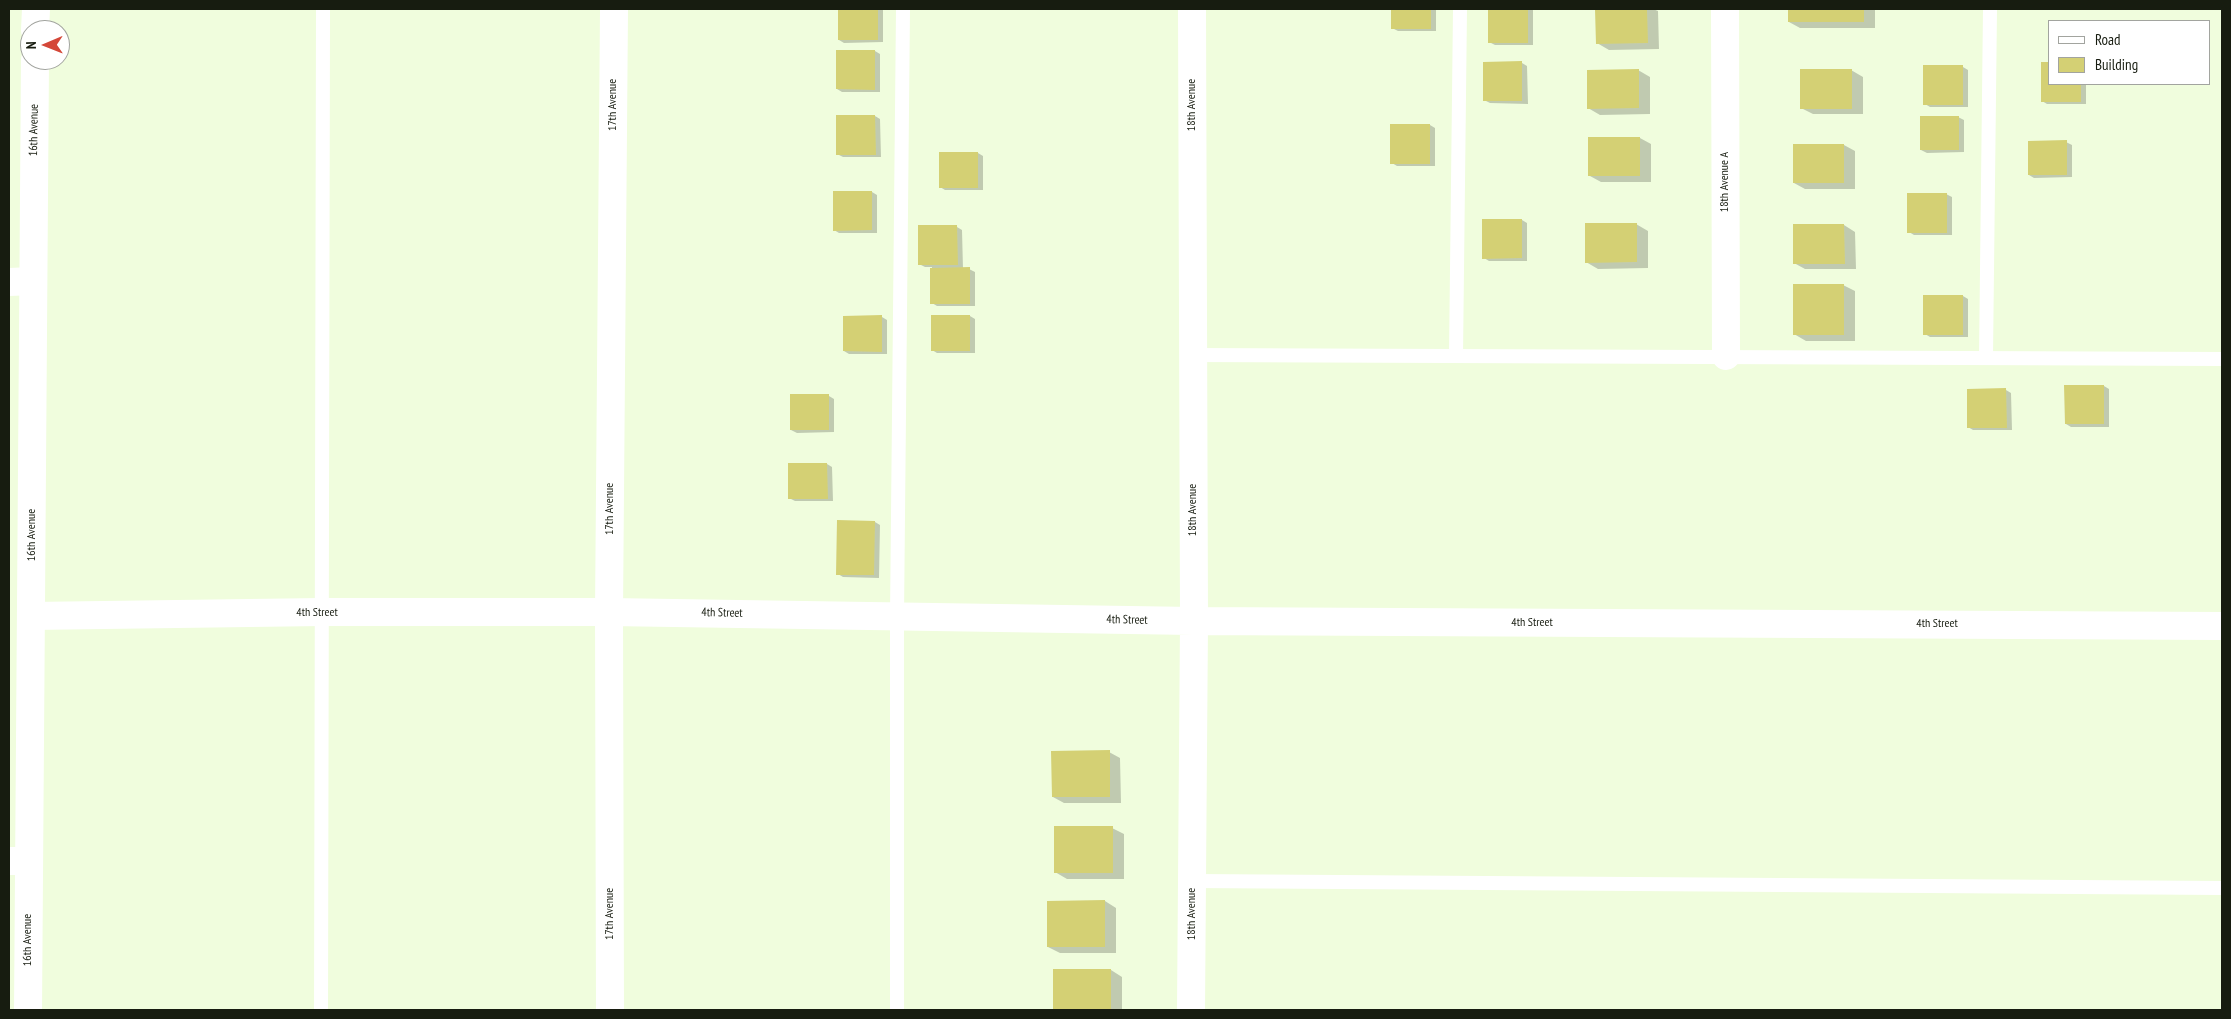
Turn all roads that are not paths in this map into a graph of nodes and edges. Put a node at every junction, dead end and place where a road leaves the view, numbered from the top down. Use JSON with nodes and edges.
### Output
{"nodes":[{"id":1,"x":323,"y":9,"type":"edge"},
{"id":2,"x":614,"y":9,"type":"edge"},
{"id":3,"x":903,"y":9,"type":"edge"},
{"id":4,"x":1192,"y":9,"type":"edge"},
{"id":5,"x":1460,"y":9,"type":"edge"},
{"id":6,"x":1725,"y":9,"type":"edge"},
{"id":7,"x":1990,"y":9,"type":"edge"},
{"id":8,"x":34,"y":70,"type":"edge"},
{"id":9,"x":21,"y":281,"type":"edge"},
{"id":10,"x":1191,"y":354,"type":"junction"},
{"id":11,"x":1456,"y":356,"type":"junction"},
{"id":12,"x":1726,"y":356,"type":"junction"},
{"id":13,"x":1986,"y":357,"type":"junction"},
{"id":14,"x":2222,"y":359,"type":"edge"},
{"id":15,"x":322,"y":612,"type":"junction"},
{"id":16,"x":609,"y":612,"type":"junction"},
{"id":17,"x":32,"y":616,"type":"junction"},
{"id":18,"x":897,"y":616,"type":"junction"},
{"id":19,"x":1194,"y":621,"type":"junction"},
{"id":20,"x":2222,"y":626,"type":"edge"},
{"id":21,"x":19,"y":861,"type":"edge"},
{"id":22,"x":1192,"y":881,"type":"junction"},
{"id":23,"x":2222,"y":888,"type":"edge"},
{"id":24,"x":28,"y":1010,"type":"edge"},
{"id":25,"x":321,"y":1010,"type":"edge"},
{"id":26,"x":610,"y":1010,"type":"edge"},
{"id":27,"x":897,"y":1010,"type":"edge"},
{"id":28,"x":1191,"y":1010,"type":"edge"}],
"edges":[{"from":1,"to":15,"type":"lane"},
{"from":2,"to":16,"type":"street","name":"17th Avenue"},
{"from":3,"to":18,"type":"lane"},
{"from":4,"to":10,"type":"street","name":"18th Avenue"},
{"from":5,"to":11,"type":"lane"},
{"from":6,"to":12,"type":"street","name":"18th Avenue A"},
{"from":7,"to":13,"type":"lane"},
{"from":8,"to":9,"type":"street","name":"16th Avenue"},
{"from":9,"to":17,"type":"street","name":"16th Avenue"},
{"from":10,"to":11,"type":"lane"},
{"from":10,"to":19,"type":"street","name":"18th Avenue"},
{"from":11,"to":12,"type":"lane"},
{"from":12,"to":13,"type":"lane"},
{"from":13,"to":14,"type":"lane"},
{"from":15,"to":16,"type":"street","name":"4th Street"},
{"from":15,"to":17,"type":"street","name":"4th Street"},
{"from":15,"to":25,"type":"lane"},
{"from":16,"to":18,"type":"street","name":"4th Street"},
{"from":16,"to":26,"type":"street","name":"17th Avenue"},
{"from":17,"to":21,"type":"street","name":"16th Avenue"},
{"from":18,"to":19,"type":"street","name":"4th Street"},
{"from":18,"to":27,"type":"lane"},
{"from":19,"to":20,"type":"street","name":"4th Street"},
{"from":19,"to":22,"type":"street","name":"18th Avenue"},
{"from":21,"to":24,"type":"street","name":"16th Avenue"},
{"from":22,"to":23,"type":"lane"},
{"from":22,"to":28,"type":"street","name":"18th Avenue"}]}
